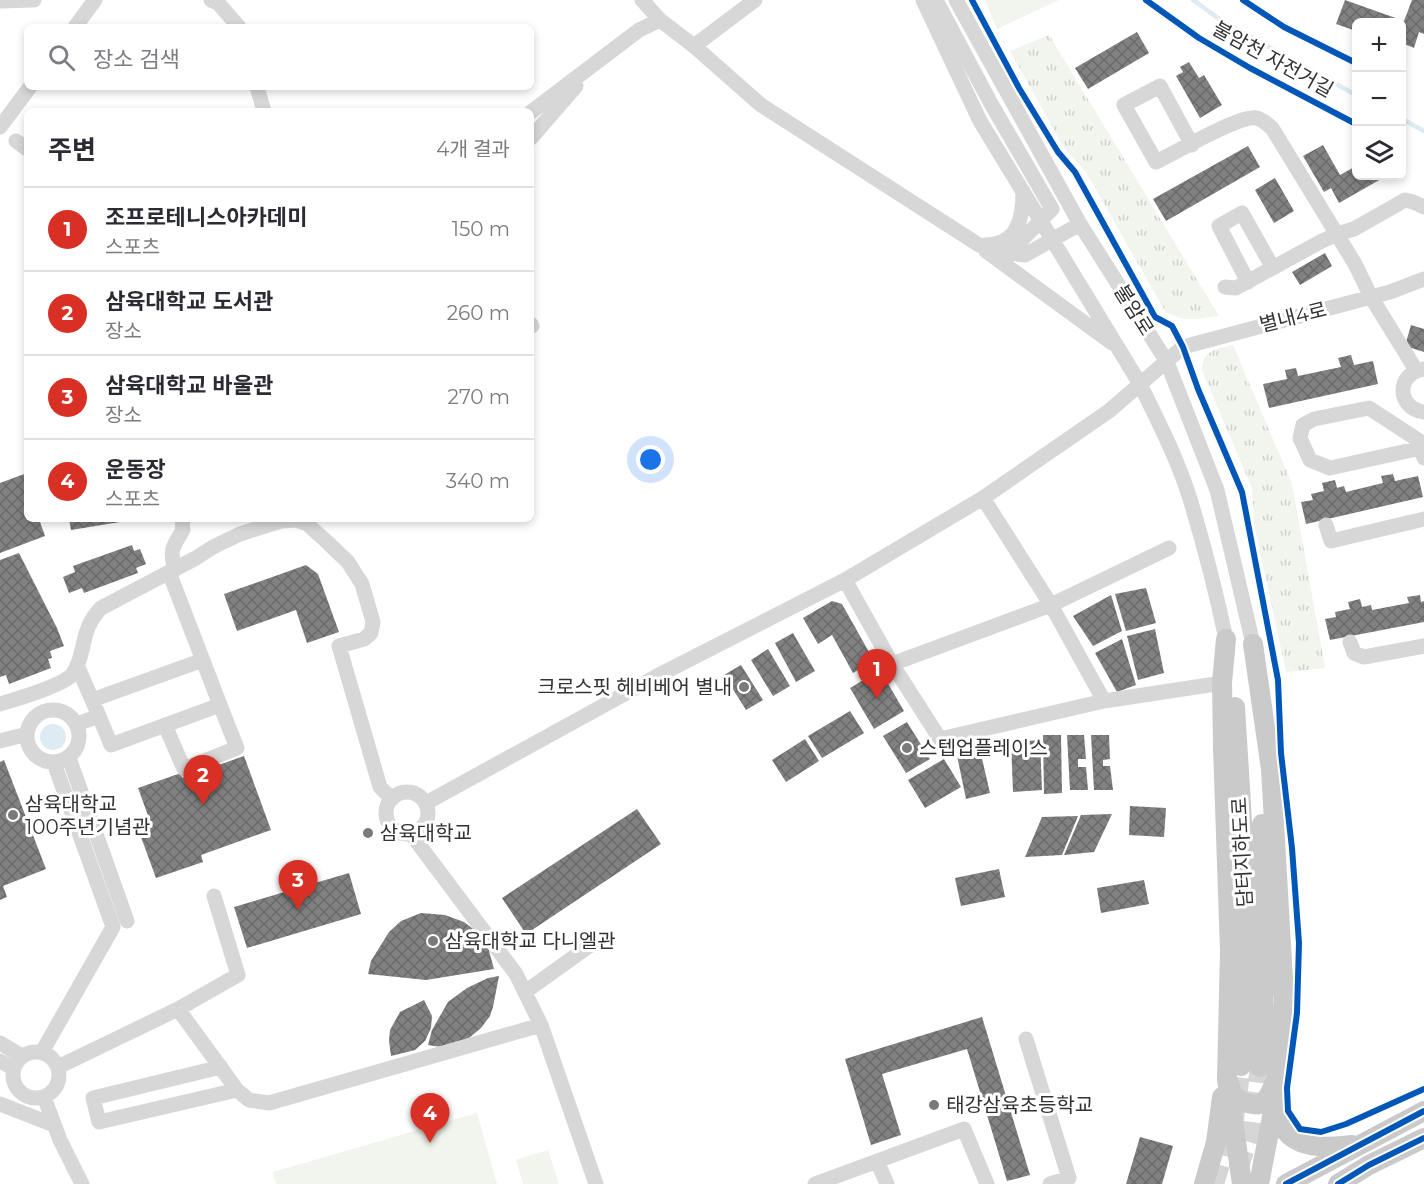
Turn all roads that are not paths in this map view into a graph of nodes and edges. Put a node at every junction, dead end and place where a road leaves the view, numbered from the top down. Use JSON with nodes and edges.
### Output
{"nodes":[{"id":1,"x":34,"y":0,"type":"edge"},
{"id":2,"x":96,"y":0,"type":"edge"},
{"id":3,"x":211,"y":0,"type":"edge"},
{"id":4,"x":642,"y":0,"type":"edge"},
{"id":5,"x":754,"y":0,"type":"edge"},
{"id":6,"x":923,"y":0,"type":"edge"},
{"id":7,"x":936,"y":0,"type":"edge"},
{"id":8,"x":956,"y":0,"type":"edge"},
{"id":9,"x":0,"y":1,"type":"edge"},
{"id":10,"x":660,"y":20,"type":"junction"},
{"id":11,"x":77,"y":24,"type":"edge"},
{"id":12,"x":236,"y":24,"type":"edge"},
{"id":13,"x":694,"y":46,"type":"junction"},
{"id":14,"x":595,"y":63,"type":"junction"},
{"id":15,"x":28,"y":90,"type":"edge"},
{"id":16,"x":258,"y":90,"type":"edge"},
{"id":17,"x":263,"y":108,"type":"edge"},
{"id":18,"x":534,"y":110,"type":"edge"},
{"id":19,"x":0,"y":127,"type":"edge"},
{"id":20,"x":534,"y":134,"type":"edge"},
{"id":21,"x":1192,"y":145,"type":"junction"},
{"id":22,"x":1023,"y":190,"type":"junction"},
{"id":23,"x":1424,"y":207,"type":"edge"},
{"id":24,"x":1041,"y":219,"type":"junction"},
{"id":25,"x":1080,"y":224,"type":"junction"},
{"id":26,"x":1337,"y":234,"type":"junction"},
{"id":27,"x":1053,"y":239,"type":"junction"},
{"id":28,"x":979,"y":245,"type":"junction"},
{"id":29,"x":1009,"y":253,"type":"junction"},
{"id":30,"x":1272,"y":268,"type":"junction"},
{"id":31,"x":1424,"y":279,"type":"edge"},
{"id":32,"x":1248,"y":282,"type":"junction"},
{"id":33,"x":1225,"y":287,"type":"dead end"},
{"id":34,"x":1371,"y":297,"type":"junction"},
{"id":35,"x":1117,"y":347,"type":"junction"},
{"id":36,"x":1167,"y":362,"type":"junction"},
{"id":37,"x":1420,"y":369,"type":"edge"},
{"id":38,"x":1140,"y":384,"type":"junction"},
{"id":39,"x":1424,"y":412,"type":"edge"},
{"id":40,"x":1423,"y":453,"type":"edge"},
{"id":41,"x":982,"y":498,"type":"junction"},
{"id":42,"x":1424,"y":519,"type":"edge"},
{"id":43,"x":182,"y":522,"type":"edge"},
{"id":44,"x":278,"y":522,"type":"edge"},
{"id":45,"x":302,"y":522,"type":"edge"},
{"id":46,"x":1326,"y":525,"type":"dead end"},
{"id":47,"x":1169,"y":548,"type":"dead end"},
{"id":48,"x":172,"y":571,"type":"junction"},
{"id":49,"x":845,"y":580,"type":"junction"},
{"id":50,"x":1051,"y":605,"type":"junction"},
{"id":51,"x":1226,"y":639,"type":"junction"},
{"id":52,"x":1350,"y":642,"type":"dead end"},
{"id":53,"x":1252,"y":644,"type":"joint"},
{"id":54,"x":1424,"y":646,"type":"edge"},
{"id":55,"x":203,"y":660,"type":"junction"},
{"id":56,"x":892,"y":664,"type":"junction"},
{"id":57,"x":78,"y":665,"type":"junction"},
{"id":58,"x":1222,"y":683,"type":"junction"},
{"id":59,"x":36,"y":691,"type":"junction"},
{"id":60,"x":92,"y":700,"type":"junction"},
{"id":61,"x":1104,"y":701,"type":"junction"},
{"id":62,"x":0,"y":704,"type":"edge"},
{"id":63,"x":220,"y":705,"type":"junction"},
{"id":64,"x":45,"y":711,"type":"junction"},
{"id":65,"x":99,"y":716,"type":"junction"},
{"id":66,"x":77,"y":724,"type":"junction"},
{"id":67,"x":165,"y":725,"type":"junction"},
{"id":68,"x":27,"y":734,"type":"junction"},
{"id":69,"x":0,"y":741,"type":"edge"},
{"id":70,"x":62,"y":761,"type":"junction"},
{"id":71,"x":392,"y":799,"type":"junction"},
{"id":72,"x":426,"y":804,"type":"junction"},
{"id":73,"x":411,"y":834,"type":"junction"},
{"id":74,"x":214,"y":896,"type":"dead end"},
{"id":75,"x":592,"y":944,"type":"dead end"},
{"id":76,"x":525,"y":992,"type":"junction"},
{"id":77,"x":178,"y":1009,"type":"junction"},
{"id":78,"x":541,"y":1025,"type":"junction"},
{"id":79,"x":1026,"y":1038,"type":"dead end"},
{"id":80,"x":0,"y":1043,"type":"edge"},
{"id":81,"x":42,"y":1052,"type":"junction"},
{"id":82,"x":12,"y":1062,"type":"edge"},
{"id":83,"x":1251,"y":1066,"type":"junction"},
{"id":84,"x":58,"y":1067,"type":"junction"},
{"id":85,"x":221,"y":1067,"type":"junction"},
{"id":86,"x":237,"y":1090,"type":"junction"},
{"id":87,"x":44,"y":1097,"type":"junction"},
{"id":88,"x":1275,"y":1101,"type":"junction"},
{"id":89,"x":0,"y":1104,"type":"edge"},
{"id":90,"x":1424,"y":1111,"type":"edge"},
{"id":91,"x":54,"y":1125,"type":"junction"},
{"id":92,"x":1424,"y":1138,"type":"edge"},
{"id":93,"x":1361,"y":1144,"type":"junction"},
{"id":94,"x":877,"y":1161,"type":"junction"},
{"id":95,"x":82,"y":1184,"type":"edge"},
{"id":96,"x":596,"y":1184,"type":"edge"},
{"id":97,"x":815,"y":1184,"type":"edge"},
{"id":98,"x":887,"y":1184,"type":"edge"},
{"id":99,"x":987,"y":1184,"type":"edge"},
{"id":100,"x":1050,"y":1184,"type":"edge"},
{"id":101,"x":1204,"y":1184,"type":"edge"},
{"id":102,"x":1242,"y":1184,"type":"edge"},
{"id":103,"x":1259,"y":1184,"type":"edge"},
{"id":104,"x":1286,"y":1184,"type":"edge"},
{"id":105,"x":1338,"y":1184,"type":"edge"}],
"edges":[{"from":1,"to":9,"type":"street"},
{"from":2,"to":11,"type":"street"},
{"from":3,"to":12,"type":"street"},
{"from":4,"to":10,"type":"street"},
{"from":5,"to":13,"type":"street"},
{"from":6,"to":22,"type":"street","name":"불암로"},
{"from":7,"to":24,"type":"street"},
{"from":8,"to":25,"type":"street","name":"불암로"},
{"from":10,"to":13,"type":"street"},
{"from":10,"to":14,"type":"street"},
{"from":13,"to":28,"type":"street"},
{"from":14,"to":18,"type":"street"},
{"from":14,"to":20,"type":"street"},
{"from":15,"to":19,"type":"street"},
{"from":16,"to":17,"type":"street"},
{"from":21,"to":21,"type":"street"},
{"from":21,"to":26,"type":"street"},
{"from":22,"to":24,"type":"street","name":"불암로"},
{"from":22,"to":28,"type":"street"},
{"from":23,"to":26,"type":"street"},
{"from":24,"to":27,"type":"street","name":"불암로"},
{"from":24,"to":29,"type":"street"},
{"from":25,"to":27,"type":"street"},
{"from":25,"to":36,"type":"street","name":"불암로"},
{"from":26,"to":30,"type":"street"},
{"from":26,"to":34,"type":"street"},
{"from":27,"to":29,"type":"street"},
{"from":27,"to":35,"type":"street","name":"불암로"},
{"from":28,"to":29,"type":"street"},
{"from":28,"to":35,"type":"street"},
{"from":30,"to":32,"type":"street"},
{"from":30,"to":32,"type":"street"},
{"from":31,"to":34,"type":"street","name":"별내4로"},
{"from":32,"to":33,"type":"street"},
{"from":34,"to":36,"type":"street","name":"별내4로"},
{"from":34,"to":37,"type":"street"},
{"from":35,"to":38,"type":"street","name":"불암로"},
{"from":36,"to":38,"type":"street","name":"별내4로"},
{"from":36,"to":53,"type":"street","name":"불암로"},
{"from":37,"to":39,"type":"street"},
{"from":38,"to":41,"type":"street","name":"별내4로"},
{"from":38,"to":51,"type":"street","name":"불암로"},
{"from":40,"to":40,"type":"street"},
{"from":41,"to":49,"type":"street","name":"별내4로"},
{"from":41,"to":50,"type":"street"},
{"from":42,"to":46,"type":"street"},
{"from":43,"to":48,"type":"street"},
{"from":44,"to":48,"type":"street"},
{"from":45,"to":71,"type":"street"},
{"from":47,"to":50,"type":"street"},
{"from":48,"to":55,"type":"street"},
{"from":48,"to":57,"type":"street"},
{"from":49,"to":56,"type":"street"},
{"from":49,"to":72,"type":"street","name":"별내4로"},
{"from":50,"to":56,"type":"street"},
{"from":50,"to":61,"type":"street"},
{"from":51,"to":58,"type":"main road"},
{"from":51,"to":83,"type":"main road","name":"담터지하도로"},
{"from":52,"to":54,"type":"street"},
{"from":53,"to":83,"type":"main road"},
{"from":55,"to":60,"type":"street"},
{"from":55,"to":63,"type":"street"},
{"from":56,"to":61,"type":"street"},
{"from":57,"to":59,"type":"street"},
{"from":57,"to":60,"type":"street"},
{"from":58,"to":61,"type":"street"},
{"from":58,"to":83,"type":"main road"},
{"from":59,"to":62,"type":"street"},
{"from":59,"to":64,"type":"street"},
{"from":60,"to":65,"type":"street"},
{"from":63,"to":67,"type":"street"},
{"from":63,"to":67,"type":"street"},
{"from":64,"to":66,"type":"street"},
{"from":64,"to":68,"type":"street"},
{"from":65,"to":66,"type":"street"},
{"from":65,"to":67,"type":"street"},
{"from":66,"to":70,"type":"street"},
{"from":68,"to":69,"type":"street"},
{"from":68,"to":70,"type":"street"},
{"from":70,"to":81,"type":"street"},
{"from":71,"to":72,"type":"street"},
{"from":71,"to":73,"type":"street"},
{"from":72,"to":73,"type":"street"},
{"from":73,"to":76,"type":"street"},
{"from":74,"to":77,"type":"street"},
{"from":75,"to":76,"type":"street"},
{"from":76,"to":78,"type":"street"},
{"from":77,"to":84,"type":"street"},
{"from":77,"to":85,"type":"street"},
{"from":78,"to":86,"type":"street"},
{"from":78,"to":96,"type":"street"},
{"from":79,"to":100,"type":"street"},
{"from":80,"to":82,"type":"street"},
{"from":81,"to":82,"type":"street"},
{"from":81,"to":84,"type":"street"},
{"from":82,"to":87,"type":"street"},
{"from":83,"to":88,"type":"main road"},
{"from":83,"to":101,"type":"main road"},
{"from":83,"to":102,"type":"main road"},
{"from":84,"to":87,"type":"street"},
{"from":85,"to":86,"type":"street"},
{"from":85,"to":86,"type":"street"},
{"from":87,"to":91,"type":"street"},
{"from":88,"to":93,"type":"main road"},
{"from":88,"to":103,"type":"main road"},
{"from":89,"to":91,"type":"street"},
{"from":90,"to":93,"type":"main road"},
{"from":91,"to":95,"type":"street"},
{"from":92,"to":105,"type":"main road"},
{"from":93,"to":104,"type":"main road"},
{"from":94,"to":97,"type":"street"},
{"from":94,"to":98,"type":"street"},
{"from":94,"to":99,"type":"street"}]}
